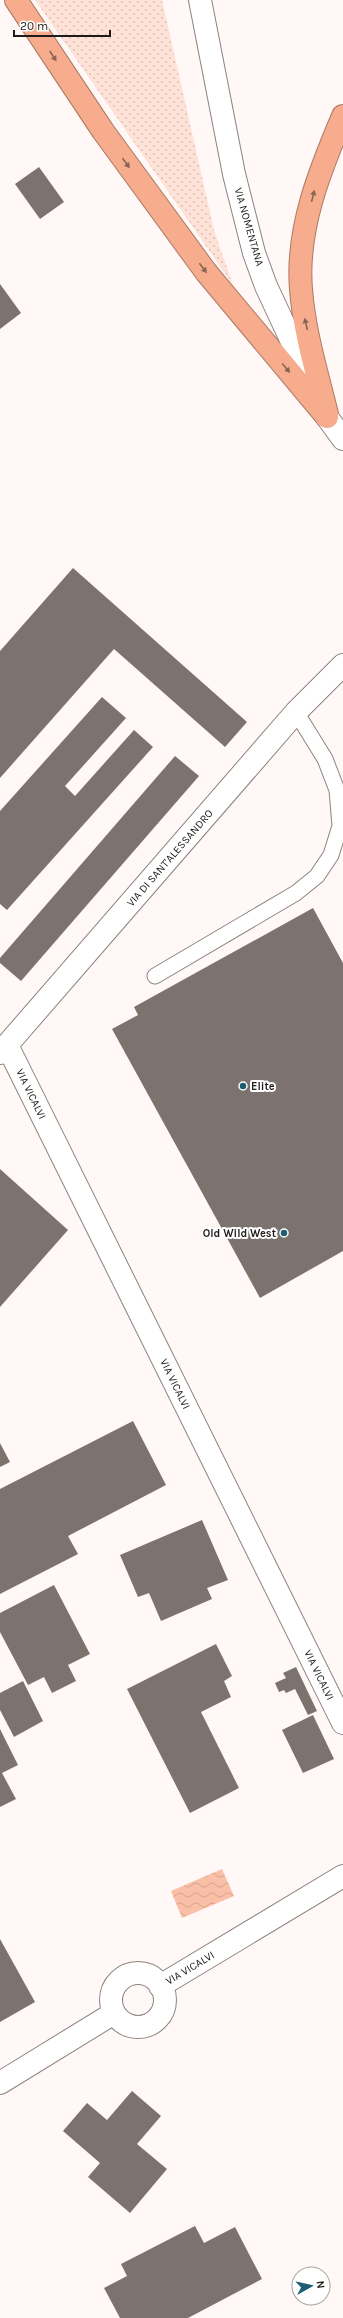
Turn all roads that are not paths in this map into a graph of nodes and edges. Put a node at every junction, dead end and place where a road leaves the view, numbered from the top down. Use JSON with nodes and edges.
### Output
{"nodes":[{"id":1,"x":16,"y":0,"type":"edge"},
{"id":2,"x":200,"y":0,"type":"edge"},
{"id":3,"x":343,"y":116,"type":"edge"},
{"id":4,"x":327,"y":417,"type":"junction"},
{"id":5,"x":343,"y":439,"type":"edge"},
{"id":6,"x":343,"y":665,"type":"edge"},
{"id":7,"x":296,"y":712,"type":"junction"},
{"id":8,"x":155,"y":976,"type":"dead end"},
{"id":9,"x":2,"y":1044,"type":"edge"},
{"id":10,"x":343,"y":1724,"type":"edge"},
{"id":11,"x":343,"y":1876,"type":"edge"},
{"id":12,"x":160,"y":1986,"type":"junction"},
{"id":13,"x":114,"y":2013,"type":"junction"},
{"id":14,"x":0,"y":2082,"type":"edge"}],
"edges":[{"from":1,"to":4,"type":"highway","one_way":true},
{"from":2,"to":4,"type":"street","name":"VIA NOMENTANA"},
{"from":4,"to":3,"type":"highway","one_way":true},
{"from":4,"to":5,"type":"street","name":"VIA NOMENTANA"},
{"from":6,"to":7,"type":"street","name":"VIA DI SANT'ALESSANDRO"},
{"from":7,"to":8,"type":"lane"},
{"from":7,"to":9,"type":"street","name":"VIA DI SANT'ALESSANDRO"},
{"from":9,"to":10,"type":"street","name":"VIA VICALVI"},
{"from":11,"to":12,"type":"street","name":"VIA VICALVI"},
{"from":12,"to":13,"type":"street","name":"VIA VICALVI"},
{"from":12,"to":13,"type":"street","name":"VIA VICALVI"},
{"from":13,"to":14,"type":"street"}]}
